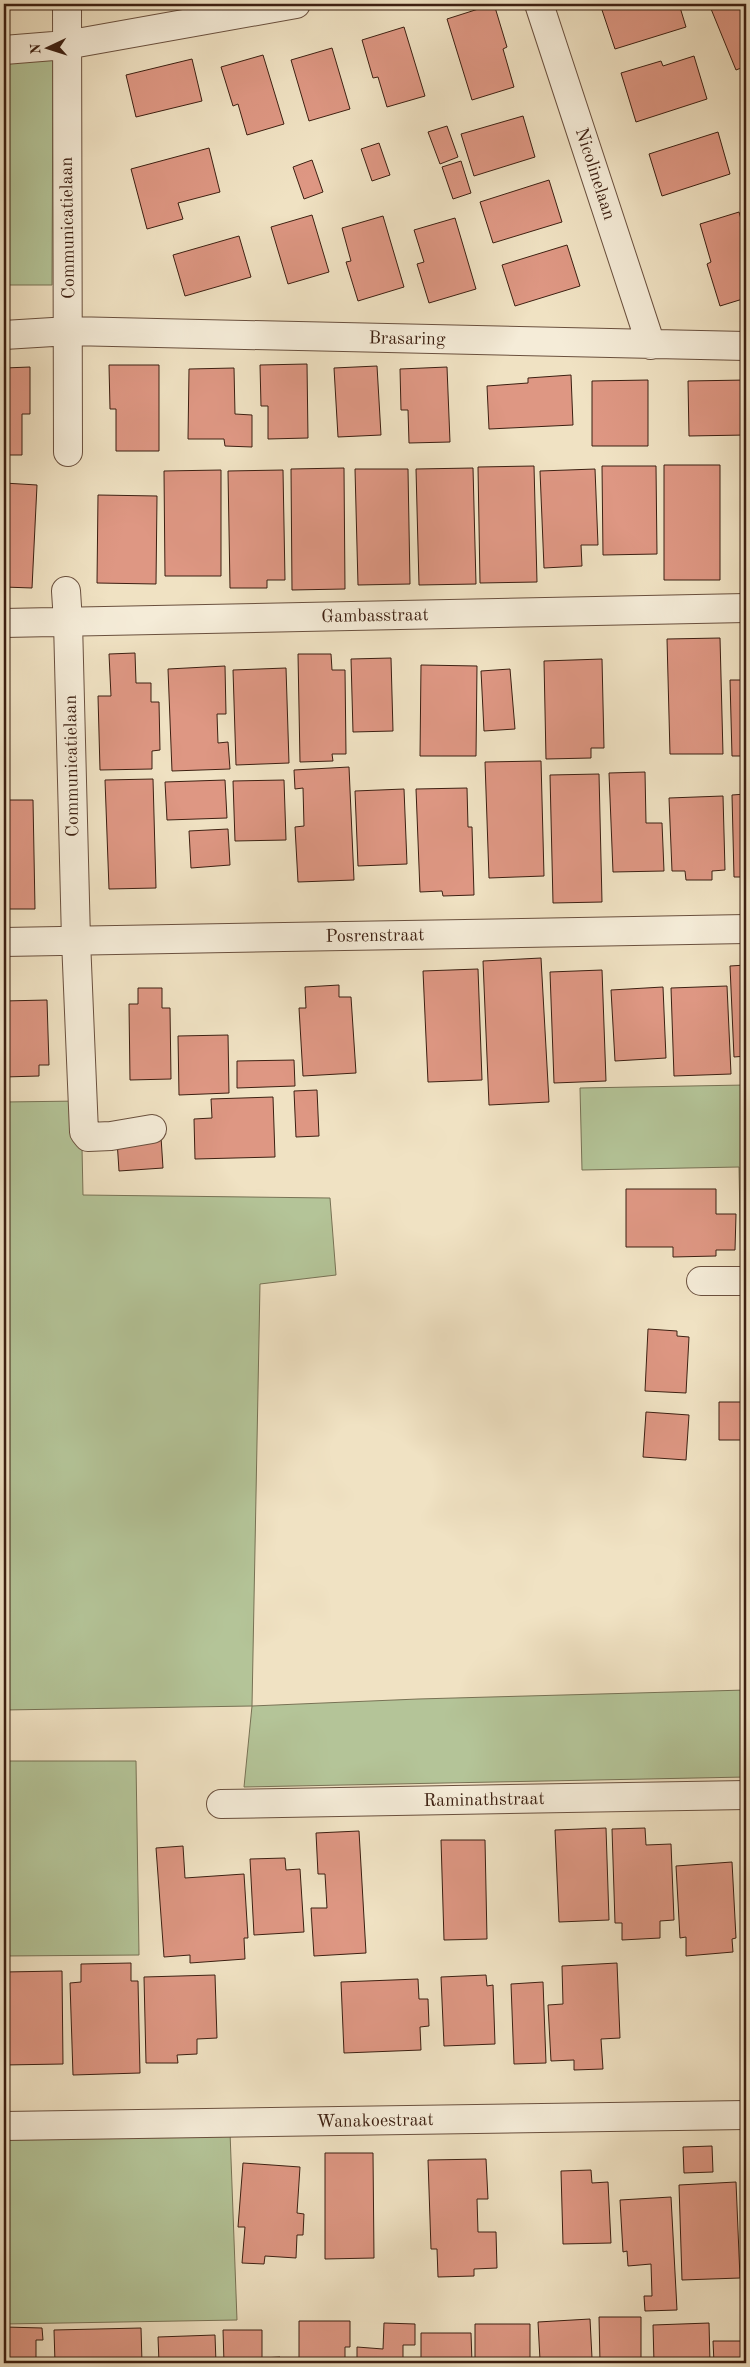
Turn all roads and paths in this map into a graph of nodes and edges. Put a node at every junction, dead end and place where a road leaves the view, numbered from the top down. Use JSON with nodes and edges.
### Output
{"nodes":[{"id":1,"x":67,"y":4,"type":"edge"},
{"id":2,"x":296,"y":4,"type":"edge"},
{"id":3,"x":539,"y":4,"type":"edge"},
{"id":4,"x":66,"y":45,"type":"junction"},
{"id":5,"x":4,"y":50,"type":"edge"},
{"id":6,"x":69,"y":331,"type":"junction"},
{"id":7,"x":4,"y":335,"type":"edge"},
{"id":8,"x":651,"y":345,"type":"junction"},
{"id":9,"x":746,"y":346,"type":"edge"},
{"id":10,"x":68,"y":452,"type":"dead end"},
{"id":11,"x":66,"y":591,"type":"dead end"},
{"id":12,"x":746,"y":608,"type":"edge"},
{"id":13,"x":68,"y":622,"type":"junction"},
{"id":14,"x":4,"y":623,"type":"edge"},
{"id":15,"x":746,"y":929,"type":"edge"},
{"id":16,"x":76,"y":940,"type":"junction"},
{"id":17,"x":4,"y":942,"type":"edge"},
{"id":18,"x":152,"y":1128,"type":"dead end"},
{"id":19,"x":746,"y":1281,"type":"edge"},
{"id":20,"x":701,"y":1282,"type":"dead end"},
{"id":21,"x":746,"y":1795,"type":"edge"},
{"id":22,"x":221,"y":1804,"type":"dead end"},
{"id":23,"x":746,"y":2115,"type":"edge"},
{"id":24,"x":4,"y":2126,"type":"edge"}],
"edges":[{"from":1,"to":4,"type":"street","name":"Communicatielaan"},
{"from":2,"to":4,"type":"street"},
{"from":3,"to":8,"type":"street","name":"Nicolinelaan"},
{"from":4,"to":5,"type":"street"},
{"from":4,"to":6,"type":"street","name":"Communicatielaan"},
{"from":6,"to":7,"type":"street","name":"Brasaring"},
{"from":6,"to":8,"type":"street","name":"Brasaring"},
{"from":6,"to":10,"type":"street","name":"Communicatielaan"},
{"from":8,"to":9,"type":"street","name":"Brasaring"},
{"from":11,"to":13,"type":"street","name":"Communicatielaan"},
{"from":12,"to":13,"type":"street","name":"Gambasstraat"},
{"from":13,"to":14,"type":"street","name":"Gambasstraat"},
{"from":13,"to":16,"type":"street","name":"Communicatielaan"},
{"from":15,"to":16,"type":"street","name":"Posrenstraat"},
{"from":16,"to":17,"type":"street","name":"Posrenstraat"},
{"from":16,"to":18,"type":"street","name":"Communicatielaan"},
{"from":19,"to":20,"type":"street"},
{"from":21,"to":22,"type":"street","name":"Raminathstraat"},
{"from":23,"to":24,"type":"street","name":"Wanakoestraat"}]}
